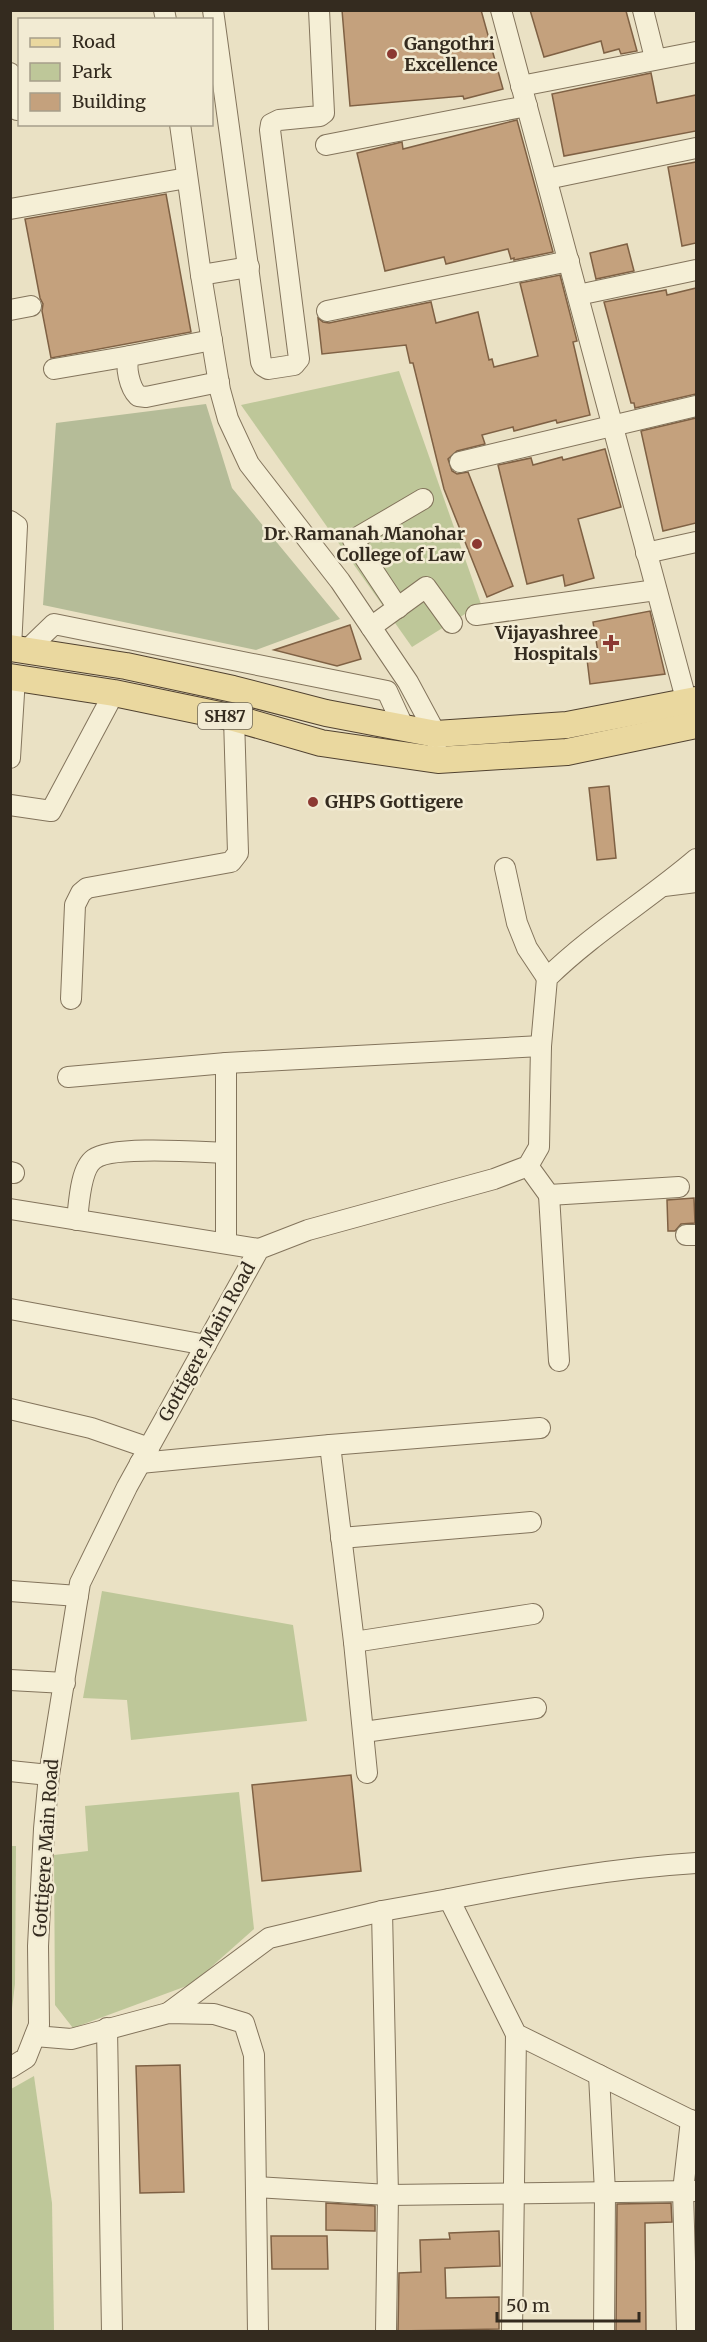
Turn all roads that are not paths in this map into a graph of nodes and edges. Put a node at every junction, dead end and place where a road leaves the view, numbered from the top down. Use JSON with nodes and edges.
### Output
{"nodes":[{"id":1,"x":213,"y":10,"type":"edge"},
{"id":2,"x":319,"y":10,"type":"edge"},
{"id":3,"x":501,"y":10,"type":"edge"},
{"id":4,"x":643,"y":10,"type":"edge"},
{"id":5,"x":696,"y":51,"type":"edge"},
{"id":6,"x":655,"y":58,"type":"junction"},
{"id":7,"x":10,"y":73,"type":"edge"},
{"id":8,"x":521,"y":86,"type":"junction"},
{"id":9,"x":527,"y":106,"type":"junction"},
{"id":10,"x":16,"y":111,"type":"edge"},
{"id":11,"x":180,"y":126,"type":"edge"},
{"id":12,"x":326,"y":145,"type":"dead end"},
{"id":13,"x":696,"y":148,"type":"edge"},
{"id":14,"x":187,"y":178,"type":"junction"},
{"id":15,"x":547,"y":179,"type":"junction"},
{"id":16,"x":10,"y":209,"type":"edge"},
{"id":17,"x":568,"y":261,"type":"junction"},
{"id":18,"x":249,"y":267,"type":"junction"},
{"id":19,"x":696,"y":270,"type":"edge"},
{"id":20,"x":201,"y":275,"type":"junction"},
{"id":21,"x":578,"y":295,"type":"junction"},
{"id":22,"x":31,"y":306,"type":"dead end"},
{"id":23,"x":10,"y":310,"type":"edge"},
{"id":24,"x":327,"y":311,"type":"dead end"},
{"id":25,"x":212,"y":340,"type":"junction"},
{"id":26,"x":130,"y":356,"type":"junction"},
{"id":27,"x":54,"y":369,"type":"dead end"},
{"id":28,"x":219,"y":382,"type":"junction"},
{"id":29,"x":696,"y":406,"type":"edge"},
{"id":30,"x":613,"y":427,"type":"junction"},
{"id":31,"x":459,"y":462,"type":"dead end"},
{"id":32,"x":423,"y":499,"type":"dead end"},
{"id":33,"x":10,"y":521,"type":"edge"},
{"id":34,"x":696,"y":542,"type":"edge"},
{"id":35,"x":646,"y":553,"type":"junction"},
{"id":36,"x":656,"y":590,"type":"junction"},
{"id":37,"x":398,"y":608,"type":"junction"},
{"id":38,"x":476,"y":615,"type":"dead end"},
{"id":39,"x":452,"y":623,"type":"dead end"},
{"id":40,"x":371,"y":627,"type":"junction"},
{"id":41,"x":16,"y":649,"type":"edge"},
{"id":42,"x":13,"y":678,"type":"edge"},
{"id":43,"x":114,"y":693,"type":"junction"},
{"id":44,"x":693,"y":713,"type":"edge"},
{"id":45,"x":234,"y":718,"type":"junction"},
{"id":46,"x":436,"y":734,"type":"junction"},
{"id":47,"x":10,"y":758,"type":"edge"},
{"id":48,"x":438,"y":760,"type":"junction"},
{"id":49,"x":10,"y":805,"type":"edge"},
{"id":50,"x":696,"y":858,"type":"edge"},
{"id":51,"x":505,"y":868,"type":"dead end"},
{"id":52,"x":696,"y":882,"type":"edge"},
{"id":53,"x":664,"y":886,"type":"junction"},
{"id":54,"x":547,"y":978,"type":"junction"},
{"id":55,"x":71,"y":999,"type":"dead end"},
{"id":56,"x":541,"y":1047,"type":"junction"},
{"id":57,"x":226,"y":1063,"type":"junction"},
{"id":58,"x":68,"y":1077,"type":"dead end"},
{"id":59,"x":226,"y":1153,"type":"junction"},
{"id":60,"x":528,"y":1166,"type":"junction"},
{"id":61,"x":679,"y":1186,"type":"dead end"},
{"id":62,"x":549,"y":1195,"type":"junction"},
{"id":63,"x":10,"y":1209,"type":"edge"},
{"id":64,"x":77,"y":1220,"type":"junction"},
{"id":65,"x":226,"y":1243,"type":"junction"},
{"id":66,"x":259,"y":1249,"type":"junction"},
{"id":67,"x":10,"y":1309,"type":"edge"},
{"id":68,"x":206,"y":1345,"type":"junction"},
{"id":69,"x":559,"y":1361,"type":"dead end"},
{"id":70,"x":10,"y":1409,"type":"edge"},
{"id":71,"x":540,"y":1428,"type":"dead end"},
{"id":72,"x":330,"y":1445,"type":"junction"},
{"id":73,"x":144,"y":1455,"type":"junction"},
{"id":74,"x":531,"y":1522,"type":"dead end"},
{"id":75,"x":341,"y":1538,"type":"junction"},
{"id":76,"x":10,"y":1591,"type":"edge"},
{"id":77,"x":78,"y":1596,"type":"junction"},
{"id":78,"x":533,"y":1614,"type":"dead end"},
{"id":79,"x":354,"y":1642,"type":"junction"},
{"id":80,"x":10,"y":1680,"type":"edge"},
{"id":81,"x":65,"y":1683,"type":"junction"},
{"id":82,"x":536,"y":1708,"type":"dead end"},
{"id":83,"x":363,"y":1732,"type":"junction"},
{"id":84,"x":10,"y":1771,"type":"edge"},
{"id":85,"x":368,"y":1773,"type":"dead end"},
{"id":86,"x":49,"y":1775,"type":"junction"},
{"id":87,"x":696,"y":1863,"type":"edge"},
{"id":88,"x":449,"y":1899,"type":"junction"},
{"id":89,"x":382,"y":1911,"type":"junction"},
{"id":90,"x":168,"y":2013,"type":"junction"},
{"id":91,"x":107,"y":2028,"type":"junction"},
{"id":92,"x":516,"y":2034,"type":"junction"},
{"id":93,"x":35,"y":2036,"type":"junction"},
{"id":94,"x":10,"y":2068,"type":"edge"},
{"id":95,"x":599,"y":2075,"type":"junction"},
{"id":96,"x":694,"y":2122,"type":"edge"},
{"id":97,"x":256,"y":2187,"type":"junction"},
{"id":98,"x":690,"y":2191,"type":"edge"},
{"id":99,"x":605,"y":2192,"type":"junction"},
{"id":100,"x":515,"y":2193,"type":"junction"},
{"id":101,"x":388,"y":2195,"type":"junction"},
{"id":102,"x":112,"y":2331,"type":"edge"},
{"id":103,"x":258,"y":2331,"type":"edge"},
{"id":104,"x":386,"y":2331,"type":"edge"},
{"id":105,"x":512,"y":2331,"type":"edge"},
{"id":106,"x":604,"y":2331,"type":"edge"},
{"id":107,"x":687,"y":2331,"type":"edge"}],
"edges":[{"from":1,"to":18,"type":"street"},
{"from":2,"to":18,"type":"street"},
{"from":3,"to":8,"type":"street"},
{"from":4,"to":6,"type":"street"},
{"from":5,"to":6,"type":"street"},
{"from":6,"to":8,"type":"street"},
{"from":7,"to":10,"type":"street"},
{"from":8,"to":9,"type":"street"},
{"from":9,"to":12,"type":"street"},
{"from":9,"to":15,"type":"street"},
{"from":11,"to":14,"type":"street"},
{"from":13,"to":15,"type":"street"},
{"from":14,"to":16,"type":"street"},
{"from":14,"to":20,"type":"street"},
{"from":15,"to":17,"type":"street"},
{"from":17,"to":21,"type":"street"},
{"from":17,"to":24,"type":"street"},
{"from":18,"to":20,"type":"street"},
{"from":19,"to":21,"type":"street"},
{"from":20,"to":25,"type":"street"},
{"from":21,"to":30,"type":"street"},
{"from":22,"to":23,"type":"street"},
{"from":25,"to":26,"type":"street"},
{"from":25,"to":28,"type":"street"},
{"from":26,"to":27,"type":"street"},
{"from":26,"to":28,"type":"street"},
{"from":28,"to":40,"type":"street"},
{"from":29,"to":30,"type":"street"},
{"from":30,"to":31,"type":"street"},
{"from":30,"to":35,"type":"street"},
{"from":32,"to":37,"type":"street"},
{"from":33,"to":41,"type":"street"},
{"from":34,"to":35,"type":"street"},
{"from":35,"to":36,"type":"street"},
{"from":36,"to":38,"type":"street"},
{"from":36,"to":44,"type":"street"},
{"from":37,"to":39,"type":"street"},
{"from":37,"to":40,"type":"street"},
{"from":40,"to":46,"type":"street"},
{"from":41,"to":46,"type":"main road"},
{"from":42,"to":43,"type":"main road","number":"SH87"},
{"from":42,"to":47,"type":"street"},
{"from":43,"to":45,"type":"main road","number":"SH87"},
{"from":43,"to":49,"type":"street"},
{"from":44,"to":46,"type":"main road"},
{"from":44,"to":48,"type":"main road","number":"SH87"},
{"from":45,"to":48,"type":"main road","number":"SH87"},
{"from":45,"to":55,"type":"street"},
{"from":46,"to":48,"type":"street"},
{"from":50,"to":53,"type":"street"},
{"from":51,"to":54,"type":"street"},
{"from":52,"to":53,"type":"street"},
{"from":53,"to":54,"type":"street"},
{"from":54,"to":56,"type":"street"},
{"from":56,"to":57,"type":"street"},
{"from":56,"to":60,"type":"street"},
{"from":57,"to":58,"type":"street"},
{"from":57,"to":59,"type":"street"},
{"from":59,"to":64,"type":"street"},
{"from":59,"to":65,"type":"street"},
{"from":60,"to":62,"type":"street"},
{"from":60,"to":66,"type":"street","name":"Gottigere Main Road"},
{"from":61,"to":62,"type":"street"},
{"from":62,"to":69,"type":"street"},
{"from":63,"to":64,"type":"street"},
{"from":64,"to":65,"type":"street"},
{"from":65,"to":66,"type":"street"},
{"from":66,"to":68,"type":"street","name":"Gottigere Main Road"},
{"from":67,"to":68,"type":"street"},
{"from":68,"to":73,"type":"street","name":"Gottigere Main Road"},
{"from":70,"to":73,"type":"street"},
{"from":71,"to":72,"type":"street"},
{"from":72,"to":73,"type":"street"},
{"from":72,"to":75,"type":"street"},
{"from":73,"to":77,"type":"street","name":"Gottigere Main Road"},
{"from":74,"to":75,"type":"street"},
{"from":75,"to":79,"type":"street"},
{"from":76,"to":77,"type":"street"},
{"from":77,"to":81,"type":"street","name":"Gottigere Main Road"},
{"from":78,"to":79,"type":"street"},
{"from":79,"to":83,"type":"street"},
{"from":80,"to":81,"type":"street"},
{"from":81,"to":86,"type":"street","name":"Gottigere Main Road"},
{"from":82,"to":83,"type":"street"},
{"from":83,"to":85,"type":"street"},
{"from":84,"to":86,"type":"street"},
{"from":86,"to":93,"type":"street","name":"Gottigere Main Road"},
{"from":87,"to":88,"type":"street"},
{"from":88,"to":89,"type":"street"},
{"from":88,"to":92,"type":"street"},
{"from":89,"to":90,"type":"street"},
{"from":89,"to":101,"type":"street"},
{"from":90,"to":91,"type":"street"},
{"from":90,"to":97,"type":"street"},
{"from":91,"to":93,"type":"street"},
{"from":91,"to":102,"type":"street"},
{"from":92,"to":95,"type":"street"},
{"from":92,"to":100,"type":"street"},
{"from":93,"to":94,"type":"street","name":"Gottigere Main Road"},
{"from":95,"to":96,"type":"street"},
{"from":95,"to":99,"type":"street"},
{"from":96,"to":98,"type":"street"},
{"from":97,"to":101,"type":"street"},
{"from":97,"to":103,"type":"street"},
{"from":98,"to":99,"type":"street"},
{"from":98,"to":107,"type":"street"},
{"from":99,"to":100,"type":"street"},
{"from":99,"to":106,"type":"street"},
{"from":100,"to":101,"type":"street"},
{"from":100,"to":105,"type":"street"},
{"from":101,"to":104,"type":"street"}]}
